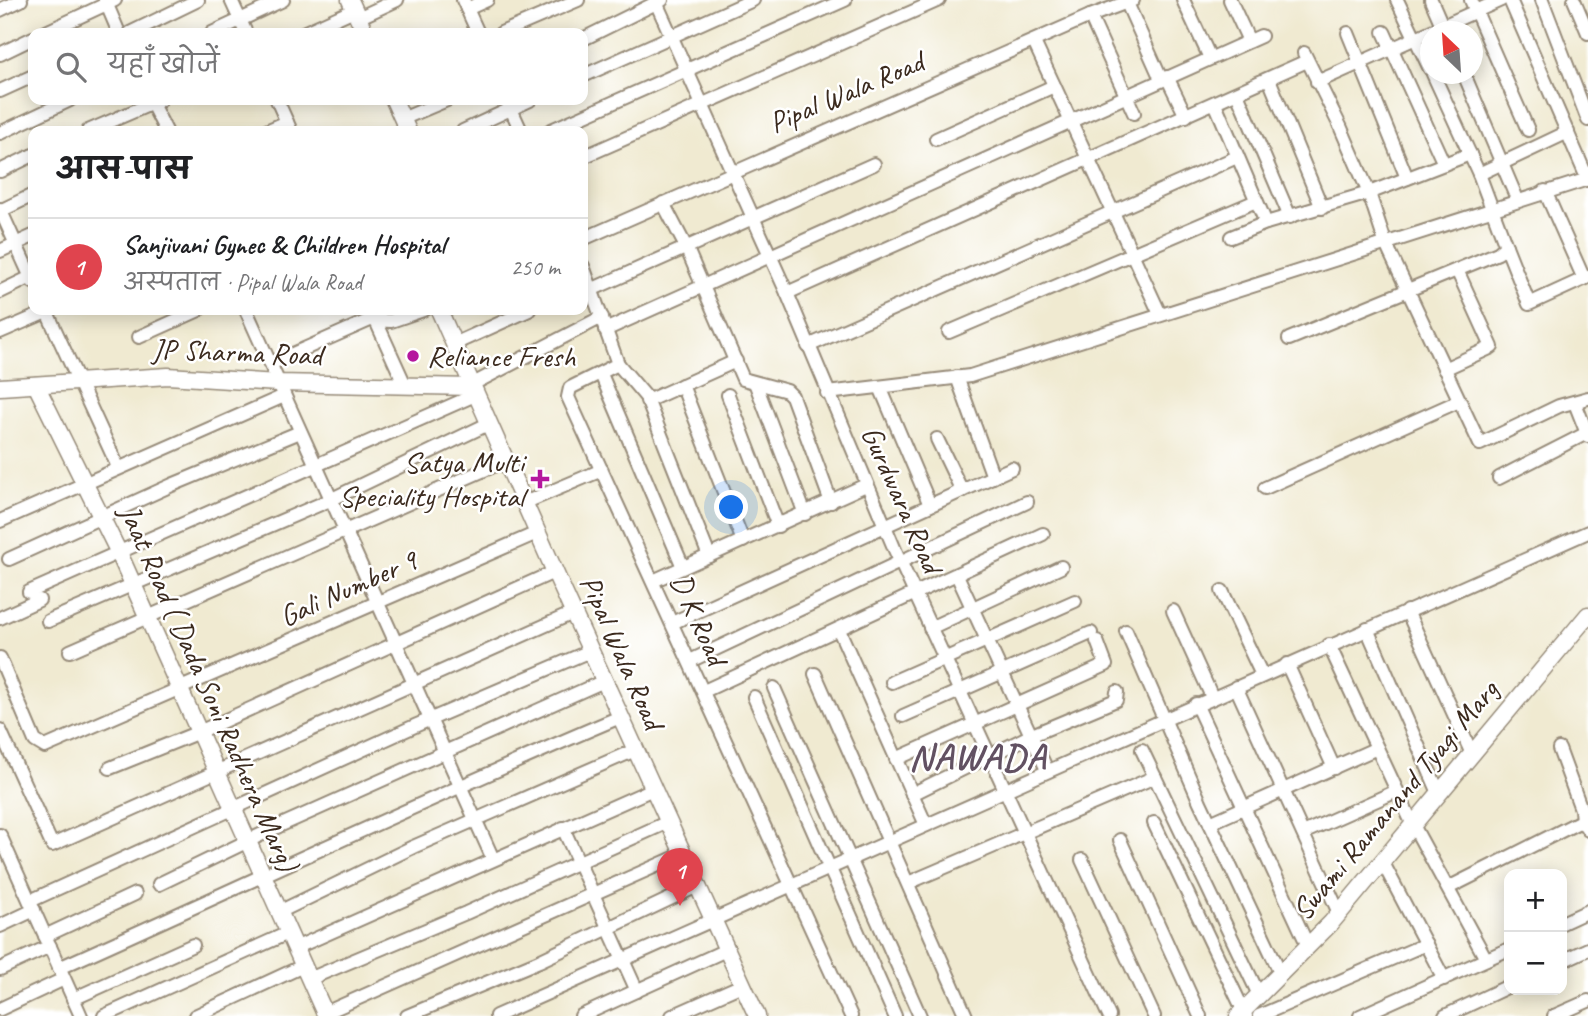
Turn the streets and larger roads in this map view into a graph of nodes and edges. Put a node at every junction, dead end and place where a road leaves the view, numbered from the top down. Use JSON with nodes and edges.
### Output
{"nodes":[{"id":1,"x":21,"y":0,"type":"edge"},
{"id":2,"x":198,"y":0,"type":"edge"},
{"id":3,"x":231,"y":0,"type":"edge"},
{"id":4,"x":284,"y":0,"type":"edge"},
{"id":5,"x":397,"y":0,"type":"edge"},
{"id":6,"x":487,"y":0,"type":"edge"},
{"id":7,"x":578,"y":0,"type":"edge"},
{"id":8,"x":753,"y":0,"type":"edge"},
{"id":9,"x":845,"y":0,"type":"edge"},
{"id":10,"x":939,"y":0,"type":"edge"},
{"id":11,"x":1183,"y":0,"type":"edge"},
{"id":12,"x":1230,"y":0,"type":"edge"},
{"id":13,"x":1397,"y":0,"type":"edge"},
{"id":14,"x":1431,"y":0,"type":"edge"},
{"id":15,"x":1502,"y":0,"type":"edge"},
{"id":16,"x":1510,"y":0,"type":"edge"},
{"id":17,"x":1542,"y":0,"type":"edge"},
{"id":18,"x":1574,"y":0,"type":"edge"},
{"id":19,"x":109,"y":1,"type":"edge"},
{"id":20,"x":658,"y":1,"type":"edge"},
{"id":21,"x":1130,"y":1,"type":"edge"},
{"id":22,"x":465,"y":5,"type":"edge"},
{"id":23,"x":1473,"y":5,"type":"edge"},
{"id":24,"x":0,"y":10,"type":"edge"},
{"id":25,"x":357,"y":15,"type":"edge"},
{"id":26,"x":1090,"y":16,"type":"junction"},
{"id":27,"x":240,"y":20,"type":"junction"},
{"id":28,"x":1440,"y":21,"type":"edge"},
{"id":29,"x":1454,"y":21,"type":"edge"},
{"id":30,"x":54,"y":28,"type":"edge"},
{"id":31,"x":118,"y":28,"type":"edge"},
{"id":32,"x":140,"y":28,"type":"edge"},
{"id":33,"x":223,"y":28,"type":"edge"},
{"id":34,"x":244,"y":28,"type":"edge"},
{"id":35,"x":318,"y":28,"type":"edge"},
{"id":36,"x":476,"y":28,"type":"edge"},
{"id":37,"x":513,"y":28,"type":"edge"},
{"id":38,"x":1384,"y":32,"type":"dead end"},
{"id":39,"x":1348,"y":33,"type":"dead end"},
{"id":40,"x":1588,"y":33,"type":"edge"},
{"id":41,"x":1420,"y":35,"type":"edge"},
{"id":42,"x":588,"y":36,"type":"edge"},
{"id":43,"x":672,"y":36,"type":"junction"},
{"id":44,"x":1414,"y":37,"type":"junction"},
{"id":45,"x":28,"y":40,"type":"edge"},
{"id":46,"x":1034,"y":42,"type":"junction"},
{"id":47,"x":1392,"y":48,"type":"junction"},
{"id":48,"x":1420,"y":48,"type":"edge"},
{"id":49,"x":0,"y":54,"type":"edge"},
{"id":50,"x":1210,"y":58,"type":"junction"},
{"id":51,"x":1359,"y":63,"type":"junction"},
{"id":52,"x":687,"y":70,"type":"junction"},
{"id":53,"x":588,"y":74,"type":"edge"},
{"id":54,"x":28,"y":78,"type":"edge"},
{"id":55,"x":1164,"y":78,"type":"junction"},
{"id":56,"x":1269,"y":79,"type":"junction"},
{"id":57,"x":1317,"y":82,"type":"junction"},
{"id":58,"x":1438,"y":84,"type":"edge"},
{"id":59,"x":1468,"y":84,"type":"edge"},
{"id":60,"x":1054,"y":86,"type":"junction"},
{"id":61,"x":0,"y":91,"type":"edge"},
{"id":62,"x":1237,"y":93,"type":"junction"},
{"id":63,"x":1126,"y":96,"type":"junction"},
{"id":64,"x":1214,"y":103,"type":"junction"},
{"id":65,"x":59,"y":105,"type":"edge"},
{"id":66,"x":145,"y":105,"type":"edge"},
{"id":67,"x":156,"y":105,"type":"edge"},
{"id":68,"x":279,"y":105,"type":"edge"},
{"id":69,"x":396,"y":105,"type":"edge"},
{"id":70,"x":440,"y":105,"type":"edge"},
{"id":71,"x":507,"y":105,"type":"edge"},
{"id":72,"x":509,"y":105,"type":"edge"},
{"id":73,"x":702,"y":105,"type":"junction"},
{"id":74,"x":1134,"y":113,"type":"dead end"},
{"id":75,"x":1186,"y":116,"type":"junction"},
{"id":76,"x":1588,"y":120,"type":"edge"},
{"id":77,"x":1069,"y":121,"type":"junction"},
{"id":78,"x":99,"y":126,"type":"edge"},
{"id":79,"x":164,"y":126,"type":"edge"},
{"id":80,"x":289,"y":126,"type":"edge"},
{"id":81,"x":405,"y":126,"type":"edge"},
{"id":82,"x":409,"y":126,"type":"edge"},
{"id":83,"x":472,"y":126,"type":"edge"},
{"id":84,"x":520,"y":126,"type":"edge"},
{"id":85,"x":560,"y":126,"type":"edge"},
{"id":86,"x":1528,"y":130,"type":"dead end"},
{"id":87,"x":1568,"y":132,"type":"junction"},
{"id":88,"x":0,"y":133,"type":"edge"},
{"id":89,"x":936,"y":139,"type":"dead end"},
{"id":90,"x":1470,"y":153,"type":"junction"},
{"id":91,"x":588,"y":155,"type":"edge"},
{"id":92,"x":28,"y":157,"type":"edge"},
{"id":93,"x":1237,"y":157,"type":"junction"},
{"id":94,"x":1088,"y":159,"type":"junction"},
{"id":95,"x":874,"y":164,"type":"dead end"},
{"id":96,"x":1444,"y":164,"type":"junction"},
{"id":97,"x":1503,"y":164,"type":"junction"},
{"id":98,"x":0,"y":171,"type":"edge"},
{"id":99,"x":733,"y":172,"type":"junction"},
{"id":100,"x":1479,"y":174,"type":"junction"},
{"id":101,"x":1407,"y":178,"type":"junction"},
{"id":102,"x":1588,"y":179,"type":"edge"},
{"id":103,"x":1545,"y":191,"type":"junction"},
{"id":104,"x":1369,"y":193,"type":"junction"},
{"id":105,"x":28,"y":197,"type":"edge"},
{"id":106,"x":1517,"y":199,"type":"junction"},
{"id":107,"x":1256,"y":201,"type":"junction"},
{"id":108,"x":663,"y":203,"type":"junction"},
{"id":109,"x":1322,"y":208,"type":"junction"},
{"id":110,"x":1492,"y":208,"type":"junction"},
{"id":111,"x":0,"y":210,"type":"edge"},
{"id":112,"x":1113,"y":212,"type":"junction"},
{"id":113,"x":752,"y":216,"type":"junction"},
{"id":114,"x":1290,"y":216,"type":"junction"},
{"id":115,"x":1266,"y":223,"type":"junction"},
{"id":116,"x":588,"y":237,"type":"edge"},
{"id":117,"x":1231,"y":237,"type":"dead end"},
{"id":118,"x":28,"y":238,"type":"edge"},
{"id":119,"x":1385,"y":242,"type":"junction"},
{"id":120,"x":16,"y":244,"type":"junction"},
{"id":121,"x":1506,"y":246,"type":"junction"},
{"id":122,"x":686,"y":247,"type":"junction"},
{"id":123,"x":0,"y":251,"type":"edge"},
{"id":124,"x":770,"y":255,"type":"junction"},
{"id":125,"x":1133,"y":255,"type":"junction"},
{"id":126,"x":28,"y":269,"type":"edge"},
{"id":127,"x":1457,"y":270,"type":"junction"},
{"id":128,"x":1586,"y":278,"type":"edge"},
{"id":129,"x":28,"y":281,"type":"edge"},
{"id":130,"x":588,"y":286,"type":"edge"},
{"id":131,"x":703,"y":286,"type":"junction"},
{"id":132,"x":1407,"y":290,"type":"junction"},
{"id":133,"x":0,"y":292,"type":"edge"},
{"id":134,"x":787,"y":293,"type":"junction"},
{"id":135,"x":1160,"y":314,"type":"junction"},
{"id":136,"x":37,"y":315,"type":"edge"},
{"id":137,"x":50,"y":315,"type":"edge"},
{"id":138,"x":189,"y":315,"type":"edge"},
{"id":139,"x":248,"y":315,"type":"edge"},
{"id":140,"x":371,"y":315,"type":"edge"},
{"id":141,"x":373,"y":315,"type":"edge"},
{"id":142,"x":376,"y":315,"type":"edge"},
{"id":143,"x":408,"y":315,"type":"edge"},
{"id":144,"x":441,"y":315,"type":"edge"},
{"id":145,"x":518,"y":315,"type":"edge"},
{"id":146,"x":604,"y":323,"type":"junction"},
{"id":147,"x":0,"y":332,"type":"edge"},
{"id":148,"x":949,"y":332,"type":"dead end"},
{"id":149,"x":139,"y":337,"type":"dead end"},
{"id":150,"x":1289,"y":339,"type":"dead end"},
{"id":151,"x":454,"y":344,"type":"junction"},
{"id":152,"x":808,"y":346,"type":"junction"},
{"id":153,"x":736,"y":361,"type":"junction"},
{"id":154,"x":270,"y":364,"type":"junction"},
{"id":155,"x":618,"y":364,"type":"junction"},
{"id":156,"x":1444,"y":369,"type":"junction"},
{"id":157,"x":601,"y":374,"type":"junction"},
{"id":158,"x":957,"y":377,"type":"junction"},
{"id":159,"x":80,"y":381,"type":"junction"},
{"id":160,"x":36,"y":385,"type":"junction"},
{"id":161,"x":405,"y":385,"type":"junction"},
{"id":162,"x":682,"y":385,"type":"junction"},
{"id":163,"x":756,"y":385,"type":"junction"},
{"id":164,"x":0,"y":387,"type":"edge"},
{"id":165,"x":880,"y":387,"type":"junction"},
{"id":166,"x":473,"y":389,"type":"junction"},
{"id":167,"x":281,"y":390,"type":"junction"},
{"id":168,"x":827,"y":393,"type":"junction"},
{"id":169,"x":728,"y":395,"type":"dead end"},
{"id":170,"x":1588,"y":398,"type":"edge"},
{"id":171,"x":647,"y":401,"type":"junction"},
{"id":172,"x":1459,"y":401,"type":"junction"},
{"id":173,"x":1575,"y":403,"type":"junction"},
{"id":174,"x":488,"y":424,"type":"junction"},
{"id":175,"x":300,"y":432,"type":"junction"},
{"id":176,"x":1587,"y":434,"type":"edge"},
{"id":177,"x":937,"y":439,"type":"dead end"},
{"id":178,"x":505,"y":461,"type":"junction"},
{"id":179,"x":314,"y":465,"type":"junction"},
{"id":180,"x":118,"y":467,"type":"junction"},
{"id":181,"x":1012,"y":468,"type":"dead end"},
{"id":182,"x":602,"y":470,"type":"junction"},
{"id":183,"x":993,"y":477,"type":"junction"},
{"id":184,"x":1499,"y":478,"type":"dead end"},
{"id":185,"x":84,"y":482,"type":"junction"},
{"id":186,"x":866,"y":485,"type":"junction"},
{"id":187,"x":1265,"y":488,"type":"dead end"},
{"id":188,"x":961,"y":491,"type":"junction"},
{"id":189,"x":330,"y":500,"type":"junction"},
{"id":190,"x":831,"y":502,"type":"junction"},
{"id":191,"x":1027,"y":502,"type":"dead end"},
{"id":192,"x":524,"y":503,"type":"junction"},
{"id":193,"x":930,"y":505,"type":"junction"},
{"id":194,"x":805,"y":514,"type":"junction"},
{"id":195,"x":102,"y":518,"type":"junction"},
{"id":196,"x":0,"y":521,"type":"edge"},
{"id":197,"x":778,"y":526,"type":"junction"},
{"id":198,"x":885,"y":526,"type":"junction"},
{"id":199,"x":346,"y":532,"type":"junction"},
{"id":200,"x":1588,"y":532,"type":"edge"},
{"id":201,"x":537,"y":533,"type":"junction"},
{"id":202,"x":1043,"y":534,"type":"dead end"},
{"id":203,"x":743,"y":541,"type":"junction"},
{"id":204,"x":119,"y":553,"type":"junction"},
{"id":205,"x":709,"y":556,"type":"junction"},
{"id":206,"x":9,"y":559,"type":"dead end"},
{"id":207,"x":900,"y":560,"type":"junction"},
{"id":208,"x":1061,"y":567,"type":"dead end"},
{"id":209,"x":683,"y":568,"type":"junction"},
{"id":210,"x":554,"y":572,"type":"junction"},
{"id":211,"x":957,"y":575,"type":"junction"},
{"id":212,"x":653,"y":581,"type":"junction"},
{"id":213,"x":133,"y":585,"type":"junction"},
{"id":214,"x":1222,"y":591,"type":"dead end"},
{"id":215,"x":916,"y":595,"type":"junction"},
{"id":216,"x":1075,"y":601,"type":"dead end"},
{"id":217,"x":378,"y":604,"type":"junction"},
{"id":218,"x":973,"y":607,"type":"junction"},
{"id":219,"x":1173,"y":611,"type":"dead end"},
{"id":220,"x":1407,"y":611,"type":"junction"},
{"id":221,"x":573,"y":613,"type":"junction"},
{"id":222,"x":1588,"y":615,"type":"edge"},
{"id":223,"x":0,"y":618,"type":"edge"},
{"id":224,"x":147,"y":618,"type":"junction"},
{"id":225,"x":48,"y":621,"type":"dead end"},
{"id":226,"x":672,"y":623,"type":"junction"},
{"id":227,"x":930,"y":628,"type":"junction"},
{"id":228,"x":1367,"y":629,"type":"junction"},
{"id":229,"x":839,"y":630,"type":"junction"},
{"id":230,"x":1126,"y":631,"type":"dead end"},
{"id":231,"x":988,"y":639,"type":"junction"},
{"id":232,"x":395,"y":644,"type":"junction"},
{"id":233,"x":1329,"y":645,"type":"junction"},
{"id":234,"x":70,"y":651,"type":"dead end"},
{"id":235,"x":590,"y":651,"type":"junction"},
{"id":236,"x":0,"y":658,"type":"edge"},
{"id":237,"x":945,"y":659,"type":"junction"},
{"id":238,"x":690,"y":661,"type":"junction"},
{"id":239,"x":1287,"y":664,"type":"junction"},
{"id":240,"x":1003,"y":672,"type":"junction"},
{"id":241,"x":815,"y":674,"type":"dead end"},
{"id":242,"x":1262,"y":676,"type":"junction"},
{"id":243,"x":604,"y":681,"type":"junction"},
{"id":244,"x":892,"y":682,"type":"dead end"},
{"id":245,"x":415,"y":683,"type":"junction"},
{"id":246,"x":1236,"y":687,"type":"junction"},
{"id":247,"x":774,"y":688,"type":"dead end"},
{"id":248,"x":181,"y":690,"type":"junction"},
{"id":249,"x":704,"y":691,"type":"junction"},
{"id":250,"x":959,"y":691,"type":"junction"},
{"id":251,"x":1117,"y":692,"type":"dead end"},
{"id":252,"x":754,"y":697,"type":"dead end"},
{"id":253,"x":1212,"y":697,"type":"junction"},
{"id":254,"x":1018,"y":704,"type":"junction"},
{"id":255,"x":1196,"y":704,"type":"junction"},
{"id":256,"x":903,"y":716,"type":"dead end"},
{"id":257,"x":620,"y":717,"type":"junction"},
{"id":258,"x":1163,"y":719,"type":"junction"},
{"id":259,"x":429,"y":720,"type":"junction"},
{"id":260,"x":974,"y":725,"type":"junction"},
{"id":261,"x":0,"y":730,"type":"edge"},
{"id":262,"x":199,"y":732,"type":"junction"},
{"id":263,"x":1032,"y":735,"type":"junction"},
{"id":264,"x":1377,"y":748,"type":"junction"},
{"id":265,"x":1559,"y":749,"type":"dead end"},
{"id":266,"x":635,"y":750,"type":"junction"},
{"id":267,"x":1142,"y":750,"type":"dead end"},
{"id":268,"x":444,"y":753,"type":"junction"},
{"id":269,"x":1472,"y":754,"type":"junction"},
{"id":270,"x":989,"y":757,"type":"junction"},
{"id":271,"x":896,"y":760,"type":"junction"},
{"id":272,"x":110,"y":768,"type":"dead end"},
{"id":273,"x":1334,"y":768,"type":"junction"},
{"id":274,"x":216,"y":770,"type":"junction"},
{"id":275,"x":1047,"y":770,"type":"junction"},
{"id":276,"x":1155,"y":777,"type":"junction"},
{"id":277,"x":459,"y":786,"type":"junction"},
{"id":278,"x":653,"y":789,"type":"junction"},
{"id":279,"x":1003,"y":790,"type":"junction"},
{"id":280,"x":1283,"y":790,"type":"junction"},
{"id":281,"x":1398,"y":791,"type":"junction"},
{"id":282,"x":1440,"y":793,"type":"junction"},
{"id":283,"x":912,"y":794,"type":"junction"},
{"id":284,"x":1244,"y":807,"type":"junction"},
{"id":285,"x":233,"y":809,"type":"junction"},
{"id":286,"x":475,"y":820,"type":"junction"},
{"id":287,"x":668,"y":822,"type":"junction"},
{"id":288,"x":1154,"y":823,"type":"dead end"},
{"id":289,"x":1210,"y":823,"type":"junction"},
{"id":290,"x":926,"y":825,"type":"junction"},
{"id":291,"x":1413,"y":825,"type":"junction"},
{"id":292,"x":1585,"y":826,"type":"edge"},
{"id":293,"x":563,"y":828,"type":"junction"},
{"id":294,"x":1303,"y":833,"type":"junction"},
{"id":295,"x":0,"y":835,"type":"edge"},
{"id":296,"x":1024,"y":835,"type":"junction"},
{"id":297,"x":1120,"y":840,"type":"dead end"},
{"id":298,"x":247,"y":842,"type":"junction"},
{"id":299,"x":890,"y":842,"type":"junction"},
{"id":300,"x":4,"y":854,"type":"edge"},
{"id":301,"x":683,"y":854,"type":"junction"},
{"id":302,"x":493,"y":859,"type":"junction"},
{"id":303,"x":1082,"y":860,"type":"dead end"},
{"id":304,"x":849,"y":861,"type":"junction"},
{"id":305,"x":1382,"y":861,"type":"junction"},
{"id":306,"x":578,"y":862,"type":"junction"},
{"id":307,"x":830,"y":870,"type":"junction"},
{"id":308,"x":262,"y":876,"type":"junction"},
{"id":309,"x":908,"y":883,"type":"junction"},
{"id":310,"x":159,"y":884,"type":"dead end"},
{"id":311,"x":698,"y":886,"type":"junction"},
{"id":312,"x":792,"y":887,"type":"junction"},
{"id":313,"x":1448,"y":888,"type":"junction"},
{"id":314,"x":135,"y":894,"type":"dead end"},
{"id":315,"x":593,"y":895,"type":"junction"},
{"id":316,"x":32,"y":906,"type":"junction"},
{"id":317,"x":1588,"y":911,"type":"edge"},
{"id":318,"x":279,"y":912,"type":"junction"},
{"id":319,"x":1339,"y":913,"type":"junction"},
{"id":320,"x":713,"y":920,"type":"junction"},
{"id":321,"x":1567,"y":921,"type":"edge"},
{"id":322,"x":0,"y":926,"type":"edge"},
{"id":323,"x":608,"y":929,"type":"junction"},
{"id":324,"x":292,"y":940,"type":"junction"},
{"id":325,"x":48,"y":941,"type":"junction"},
{"id":326,"x":1426,"y":944,"type":"junction"},
{"id":327,"x":193,"y":945,"type":"dead end"},
{"id":328,"x":1308,"y":946,"type":"junction"},
{"id":329,"x":1588,"y":949,"type":"edge"},
{"id":330,"x":726,"y":950,"type":"junction"},
{"id":331,"x":1504,"y":951,"type":"edge"},
{"id":332,"x":1567,"y":959,"type":"edge"},
{"id":333,"x":622,"y":960,"type":"junction"},
{"id":334,"x":1486,"y":960,"type":"junction"},
{"id":335,"x":0,"y":969,"type":"edge"},
{"id":336,"x":306,"y":972,"type":"junction"},
{"id":337,"x":62,"y":974,"type":"junction"},
{"id":338,"x":1281,"y":974,"type":"junction"},
{"id":339,"x":1444,"y":979,"type":"junction"},
{"id":340,"x":742,"y":985,"type":"junction"},
{"id":341,"x":1504,"y":988,"type":"edge"},
{"id":342,"x":637,"y":992,"type":"junction"},
{"id":343,"x":1259,"y":995,"type":"junction"},
{"id":344,"x":73,"y":999,"type":"junction"},
{"id":345,"x":1588,"y":1001,"type":"edge"},
{"id":346,"x":0,"y":1009,"type":"edge"},
{"id":347,"x":326,"y":1015,"type":"edge"},
{"id":348,"x":1246,"y":1015,"type":"edge"},
{"id":349,"x":80,"y":1016,"type":"edge"},
{"id":350,"x":104,"y":1016,"type":"edge"},
{"id":351,"x":195,"y":1016,"type":"edge"},
{"id":352,"x":407,"y":1016,"type":"edge"},
{"id":353,"x":496,"y":1016,"type":"edge"},
{"id":354,"x":581,"y":1016,"type":"edge"},
{"id":355,"x":672,"y":1016,"type":"edge"},
{"id":356,"x":757,"y":1016,"type":"edge"},
{"id":357,"x":851,"y":1016,"type":"edge"},
{"id":358,"x":895,"y":1016,"type":"edge"},
{"id":359,"x":920,"y":1016,"type":"edge"},
{"id":360,"x":966,"y":1016,"type":"edge"},
{"id":361,"x":1109,"y":1016,"type":"edge"},
{"id":362,"x":1154,"y":1016,"type":"edge"},
{"id":363,"x":1200,"y":1016,"type":"edge"},
{"id":364,"x":1360,"y":1016,"type":"edge"},
{"id":365,"x":1445,"y":1016,"type":"edge"},
{"id":366,"x":1555,"y":1016,"type":"edge"}],
"edges":[{"from":1,"to":24,"type":"street"},
{"from":2,"to":32,"type":"street"},
{"from":3,"to":27,"type":"street"},
{"from":4,"to":27,"type":"street"},
{"from":5,"to":25,"type":"street"},
{"from":6,"to":22,"type":"street"},
{"from":7,"to":37,"type":"street"},
{"from":8,"to":43,"type":"street"},
{"from":9,"to":52,"type":"street"},
{"from":10,"to":73,"type":"street"},
{"from":11,"to":50,"type":"street"},
{"from":12,"to":50,"type":"street"},
{"from":13,"to":44,"type":"street"},
{"from":14,"to":28,"type":"street"},
{"from":15,"to":23,"type":"street"},
{"from":16,"to":87,"type":"street"},
{"from":17,"to":76,"type":"street"},
{"from":18,"to":40,"type":"street"},
{"from":19,"to":30,"type":"street"},
{"from":19,"to":31,"type":"street"},
{"from":20,"to":42,"type":"street"},
{"from":20,"to":43,"type":"street","name":"Gurdwara Road"},
{"from":21,"to":26,"type":"street","name":"Pipal Wala Road"},
{"from":21,"to":55,"type":"street"},
{"from":22,"to":36,"type":"street"},
{"from":23,"to":29,"type":"street"},
{"from":23,"to":86,"type":"street"},
{"from":25,"to":35,"type":"street"},
{"from":26,"to":46,"type":"street","name":"Pipal Wala Road"},
{"from":26,"to":63,"type":"street"},
{"from":27,"to":33,"type":"street"},
{"from":27,"to":34,"type":"street"},
{"from":38,"to":47,"type":"street"},
{"from":39,"to":51,"type":"street"},
{"from":41,"to":44,"type":"street"},
{"from":43,"to":52,"type":"street","name":"Gurdwara Road"},
{"from":43,"to":53,"type":"street"},
{"from":44,"to":47,"type":"street"},
{"from":44,"to":48,"type":"street"},
{"from":45,"to":49,"type":"street"},
{"from":46,"to":60,"type":"street"},
{"from":46,"to":99,"type":"street","name":"Pipal Wala Road"},
{"from":47,"to":51,"type":"street"},
{"from":47,"to":96,"type":"street"},
{"from":50,"to":55,"type":"street"},
{"from":51,"to":57,"type":"street"},
{"from":51,"to":101,"type":"street"},
{"from":52,"to":73,"type":"street","name":"Gurdwara Road"},
{"from":52,"to":85,"type":"street"},
{"from":54,"to":61,"type":"street"},
{"from":55,"to":63,"type":"street"},
{"from":55,"to":75,"type":"street"},
{"from":56,"to":57,"type":"street"},
{"from":56,"to":62,"type":"street"},
{"from":56,"to":109,"type":"street"},
{"from":57,"to":104,"type":"street"},
{"from":58,"to":90,"type":"street"},
{"from":59,"to":97,"type":"street"},
{"from":60,"to":77,"type":"street"},
{"from":60,"to":89,"type":"street"},
{"from":62,"to":64,"type":"street"},
{"from":62,"to":114,"type":"street"},
{"from":63,"to":74,"type":"street"},
{"from":63,"to":77,"type":"street"},
{"from":64,"to":75,"type":"street"},
{"from":64,"to":93,"type":"street"},
{"from":65,"to":88,"type":"street"},
{"from":66,"to":78,"type":"street"},
{"from":67,"to":79,"type":"street"},
{"from":68,"to":80,"type":"street"},
{"from":69,"to":81,"type":"street"},
{"from":70,"to":82,"type":"street"},
{"from":71,"to":83,"type":"street"},
{"from":72,"to":84,"type":"street"},
{"from":73,"to":91,"type":"street"},
{"from":73,"to":99,"type":"street","name":"Gurdwara Road"},
{"from":75,"to":94,"type":"street"},
{"from":77,"to":94,"type":"street"},
{"from":77,"to":124,"type":"street"},
{"from":87,"to":97,"type":"street"},
{"from":87,"to":102,"type":"street"},
{"from":90,"to":96,"type":"street"},
{"from":90,"to":100,"type":"street"},
{"from":92,"to":98,"type":"street"},
{"from":93,"to":107,"type":"street"},
{"from":93,"to":112,"type":"street"},
{"from":94,"to":112,"type":"street"},
{"from":94,"to":134,"type":"street"},
{"from":95,"to":113,"type":"street"},
{"from":96,"to":101,"type":"street"},
{"from":97,"to":100,"type":"street"},
{"from":97,"to":106,"type":"street"},
{"from":99,"to":108,"type":"street","name":"Pipal Wala Road"},
{"from":99,"to":113,"type":"street","name":"Gurdwara Road"},
{"from":100,"to":110,"type":"street"},
{"from":101,"to":104,"type":"street"},
{"from":102,"to":103,"type":"street"},
{"from":103,"to":106,"type":"street"},
{"from":103,"to":128,"type":"street"},
{"from":104,"to":109,"type":"street"},
{"from":104,"to":119,"type":"street"},
{"from":105,"to":111,"type":"street"},
{"from":106,"to":110,"type":"street"},
{"from":107,"to":115,"type":"street"},
{"from":107,"to":125,"type":"street"},
{"from":108,"to":116,"type":"street","name":"Pipal Wala Road"},
{"from":108,"to":122,"type":"street"},
{"from":109,"to":114,"type":"street"},
{"from":110,"to":119,"type":"street"},
{"from":110,"to":121,"type":"street"},
{"from":111,"to":120,"type":"street"},
{"from":112,"to":125,"type":"street"},
{"from":112,"to":152,"type":"street"},
{"from":113,"to":122,"type":"street"},
{"from":113,"to":124,"type":"street","name":"Gurdwara Road"},
{"from":114,"to":115,"type":"street"},
{"from":115,"to":117,"type":"street"},
{"from":118,"to":120,"type":"street"},
{"from":119,"to":132,"type":"street"},
{"from":119,"to":135,"type":"street"},
{"from":120,"to":123,"type":"street"},
{"from":120,"to":126,"type":"street"},
{"from":121,"to":127,"type":"street"},
{"from":121,"to":128,"type":"street"},
{"from":122,"to":130,"type":"street"},
{"from":122,"to":131,"type":"street"},
{"from":124,"to":131,"type":"street"},
{"from":124,"to":134,"type":"street","name":"Gurdwara Road"},
{"from":125,"to":135,"type":"street"},
{"from":125,"to":148,"type":"street"},
{"from":127,"to":132,"type":"street"},
{"from":127,"to":156,"type":"street"},
{"from":129,"to":133,"type":"street"},
{"from":130,"to":146,"type":"street"},
{"from":131,"to":146,"type":"street"},
{"from":131,"to":153,"type":"street"},
{"from":132,"to":150,"type":"street"},
{"from":132,"to":156,"type":"street"},
{"from":134,"to":152,"type":"street","name":"Gurdwara Road"},
{"from":135,"to":158,"type":"street"},
{"from":136,"to":147,"type":"street"},
{"from":137,"to":159,"type":"street"},
{"from":138,"to":149,"type":"street"},
{"from":139,"to":154,"type":"street"},
{"from":140,"to":154,"type":"street"},
{"from":141,"to":161,"type":"street"},
{"from":142,"to":143,"type":"street"},
{"from":144,"to":151,"type":"street","name":"Pipal Wala Road"},
{"from":145,"to":151,"type":"street"},
{"from":146,"to":155,"type":"street"},
{"from":146,"to":166,"type":"street"},
{"from":151,"to":166,"type":"street","name":"Pipal Wala Road"},
{"from":152,"to":168,"type":"street","name":"Gurdwara Road"},
{"from":153,"to":162,"type":"street"},
{"from":153,"to":163,"type":"street"},
{"from":154,"to":167,"type":"street"},
{"from":155,"to":157,"type":"street","name":"D K Road"},
{"from":155,"to":171,"type":"street"},
{"from":156,"to":172,"type":"street"},
{"from":157,"to":182,"type":"street","name":"D K Road"},
{"from":157,"to":209,"type":"street"},
{"from":158,"to":165,"type":"street"},
{"from":158,"to":183,"type":"street"},
{"from":159,"to":160,"type":"street","name":"JP Sharma Road"},
{"from":159,"to":167,"type":"street","name":"JP Sharma Road"},
{"from":159,"to":180,"type":"street"},
{"from":160,"to":164,"type":"street","name":"JP Sharma Road"},
{"from":160,"to":185,"type":"street","name":"Jaat Road ( Dada Soni Radhera Marg)"},
{"from":161,"to":166,"type":"street","name":"JP Sharma Road"},
{"from":161,"to":167,"type":"street","name":"JP Sharma Road"},
{"from":162,"to":171,"type":"street"},
{"from":162,"to":203,"type":"street"},
{"from":163,"to":190,"type":"street"},
{"from":163,"to":194,"type":"street"},
{"from":165,"to":168,"type":"street"},
{"from":165,"to":193,"type":"street"},
{"from":166,"to":174,"type":"street","name":"Pipal Wala Road"},
{"from":166,"to":179,"type":"street"},
{"from":167,"to":175,"type":"street"},
{"from":167,"to":180,"type":"street"},
{"from":168,"to":186,"type":"street","name":"Gurdwara Road"},
{"from":169,"to":197,"type":"street"},
{"from":170,"to":173,"type":"street"},
{"from":171,"to":205,"type":"street"},
{"from":172,"to":173,"type":"street"},
{"from":172,"to":187,"type":"street"},
{"from":173,"to":176,"type":"street"},
{"from":174,"to":178,"type":"street","name":"Pipal Wala Road"},
{"from":174,"to":189,"type":"street"},
{"from":175,"to":179,"type":"street"},
{"from":175,"to":195,"type":"street"},
{"from":176,"to":184,"type":"street"},
{"from":177,"to":188,"type":"street"},
{"from":178,"to":192,"type":"street","name":"Pipal Wala Road"},
{"from":178,"to":199,"type":"street"},
{"from":179,"to":189,"type":"street"},
{"from":179,"to":204,"type":"street"},
{"from":180,"to":185,"type":"street"},
{"from":181,"to":183,"type":"street"},
{"from":182,"to":192,"type":"street"},
{"from":182,"to":212,"type":"street","name":"D K Road"},
{"from":183,"to":188,"type":"street"},
{"from":185,"to":195,"type":"street","name":"Jaat Road ( Dada Soni Radhera Marg)"},
{"from":185,"to":196,"type":"street"},
{"from":186,"to":190,"type":"street"},
{"from":186,"to":198,"type":"street","name":"Gurdwara Road"},
{"from":188,"to":193,"type":"street"},
{"from":189,"to":199,"type":"street"},
{"from":189,"to":213,"type":"street"},
{"from":190,"to":194,"type":"street"},
{"from":191,"to":207,"type":"street"},
{"from":192,"to":201,"type":"street","name":"Pipal Wala Road"},
{"from":193,"to":198,"type":"street"},
{"from":194,"to":197,"type":"street"},
{"from":195,"to":204,"type":"street","name":"Jaat Road ( Dada Soni Radhera Marg)"},
{"from":195,"to":206,"type":"street"},
{"from":197,"to":203,"type":"street"},
{"from":198,"to":207,"type":"street","name":"Gurdwara Road"},
{"from":198,"to":226,"type":"street"},
{"from":199,"to":217,"type":"street"},
{"from":199,"to":224,"type":"street"},
{"from":200,"to":220,"type":"street"},
{"from":201,"to":210,"type":"street","name":"Pipal Wala Road"},
{"from":201,"to":217,"type":"street","name":"Gali Number 9"},
{"from":202,"to":211,"type":"street"},
{"from":203,"to":205,"type":"street"},
{"from":204,"to":213,"type":"street","name":"Jaat Road ( Dada Soni Radhera Marg)"},
{"from":204,"to":223,"type":"street"},
{"from":205,"to":209,"type":"street"},
{"from":207,"to":215,"type":"street","name":"Gurdwara Road"},
{"from":207,"to":238,"type":"street"},
{"from":208,"to":218,"type":"street"},
{"from":209,"to":212,"type":"street"},
{"from":210,"to":221,"type":"street","name":"Pipal Wala Road"},
{"from":210,"to":232,"type":"street"},
{"from":211,"to":215,"type":"street"},
{"from":211,"to":218,"type":"street"},
{"from":212,"to":226,"type":"street","name":"D K Road"},
{"from":213,"to":224,"type":"street","name":"Jaat Road ( Dada Soni Radhera Marg)"},
{"from":213,"to":225,"type":"street"},
{"from":214,"to":242,"type":"street"},
{"from":215,"to":227,"type":"street","name":"Gurdwara Road"},
{"from":215,"to":229,"type":"street"},
{"from":216,"to":231,"type":"street"},
{"from":217,"to":232,"type":"street"},
{"from":217,"to":248,"type":"street","name":"Gali Number 9"},
{"from":218,"to":227,"type":"street"},
{"from":218,"to":231,"type":"street"},
{"from":219,"to":253,"type":"street"},
{"from":220,"to":228,"type":"street"},
{"from":220,"to":269,"type":"street"},
{"from":221,"to":235,"type":"street","name":"Pipal Wala Road"},
{"from":221,"to":245,"type":"street"},
{"from":222,"to":269,"type":"street","name":"Swami Ramanand Tyagi Marg"},
{"from":224,"to":234,"type":"street"},
{"from":224,"to":248,"type":"street","name":"Jaat Road ( Dada Soni Radhera Marg)"},
{"from":226,"to":238,"type":"street","name":"D K Road"},
{"from":227,"to":237,"type":"street","name":"Gurdwara Road"},
{"from":228,"to":233,"type":"street"},
{"from":228,"to":282,"type":"street"},
{"from":229,"to":249,"type":"street"},
{"from":229,"to":271,"type":"street"},
{"from":230,"to":258,"type":"street"},
{"from":231,"to":237,"type":"street"},
{"from":231,"to":240,"type":"street"},
{"from":232,"to":245,"type":"street"},
{"from":232,"to":262,"type":"street"},
{"from":233,"to":239,"type":"street"},
{"from":233,"to":264,"type":"street"},
{"from":235,"to":243,"type":"street","name":"Pipal Wala Road"},
{"from":235,"to":259,"type":"street"},
{"from":236,"to":248,"type":"street","name":"Gali Number 9"},
{"from":237,"to":244,"type":"street"},
{"from":237,"to":250,"type":"street","name":"Gurdwara Road"},
{"from":238,"to":249,"type":"street","name":"D K Road"},
{"from":239,"to":242,"type":"street"},
{"from":239,"to":273,"type":"street"},
{"from":240,"to":250,"type":"street"},
{"from":240,"to":254,"type":"street"},
{"from":240,"to":254,"type":"street"},
{"from":241,"to":299,"type":"street"},
{"from":242,"to":246,"type":"street"},
{"from":243,"to":257,"type":"street","name":"Pipal Wala Road"},
{"from":243,"to":268,"type":"street"},
{"from":245,"to":259,"type":"street"},
{"from":245,"to":274,"type":"street"},
{"from":246,"to":253,"type":"street"},
{"from":246,"to":280,"type":"street"},
{"from":247,"to":304,"type":"street"},
{"from":248,"to":262,"type":"street","name":"Jaat Road ( Dada Soni Radhera Marg)"},
{"from":249,"to":312,"type":"street","name":"D K Road"},
{"from":250,"to":256,"type":"street"},
{"from":250,"to":260,"type":"street","name":"Gurdwara Road"},
{"from":251,"to":263,"type":"street"},
{"from":252,"to":307,"type":"street"},
{"from":253,"to":255,"type":"street"},
{"from":254,"to":260,"type":"street"},
{"from":254,"to":263,"type":"street"},
{"from":255,"to":258,"type":"street"},
{"from":255,"to":284,"type":"street"},
{"from":257,"to":266,"type":"street","name":"Pipal Wala Road"},
{"from":257,"to":277,"type":"street"},
{"from":258,"to":275,"type":"street"},
{"from":258,"to":289,"type":"street"},
{"from":259,"to":268,"type":"street"},
{"from":259,"to":285,"type":"street"},
{"from":260,"to":270,"type":"street","name":"Gurdwara Road"},
{"from":260,"to":271,"type":"street"},
{"from":261,"to":274,"type":"street"},
{"from":262,"to":272,"type":"street"},
{"from":262,"to":274,"type":"street","name":"Jaat Road ( Dada Soni Radhera Marg)"},
{"from":263,"to":270,"type":"street"},
{"from":263,"to":275,"type":"street"},
{"from":264,"to":273,"type":"street"},
{"from":264,"to":281,"type":"street"},
{"from":265,"to":292,"type":"street"},
{"from":266,"to":278,"type":"street","name":"Pipal Wala Road"},
{"from":266,"to":286,"type":"street"},
{"from":267,"to":276,"type":"street"},
{"from":268,"to":277,"type":"street"},
{"from":268,"to":298,"type":"street"},
{"from":269,"to":282,"type":"street","name":"Swami Ramanand Tyagi Marg"},
{"from":270,"to":279,"type":"street","name":"Gurdwara Road"},
{"from":270,"to":283,"type":"street"},
{"from":271,"to":283,"type":"street"},
{"from":273,"to":280,"type":"street"},
{"from":274,"to":285,"type":"street","name":"Jaat Road ( Dada Soni Radhera Marg)"},
{"from":275,"to":279,"type":"street"},
{"from":276,"to":296,"type":"street"},
{"from":276,"to":343,"type":"street"},
{"from":277,"to":286,"type":"street"},
{"from":277,"to":308,"type":"street"},
{"from":278,"to":287,"type":"street","name":"Pipal Wala Road"},
{"from":278,"to":293,"type":"street"},
{"from":279,"to":290,"type":"street"},
{"from":279,"to":296,"type":"street","name":"Gurdwara Road"},
{"from":280,"to":284,"type":"street"},
{"from":280,"to":294,"type":"street"},
{"from":281,"to":291,"type":"street"},
{"from":281,"to":294,"type":"street"},
{"from":282,"to":291,"type":"street","name":"Swami Ramanand Tyagi Marg"},
{"from":283,"to":290,"type":"street"},
{"from":284,"to":289,"type":"street"},
{"from":284,"to":328,"type":"street"},
{"from":285,"to":298,"type":"street","name":"Jaat Road ( Dada Soni Radhera Marg)"},
{"from":285,"to":316,"type":"street"},
{"from":286,"to":302,"type":"street"},
{"from":286,"to":318,"type":"street"},
{"from":287,"to":301,"type":"street","name":"Pipal Wala Road"},
{"from":287,"to":306,"type":"street"},
{"from":288,"to":348,"type":"street"},
{"from":289,"to":338,"type":"street"},
{"from":290,"to":299,"type":"street"},
{"from":291,"to":305,"type":"street","name":"Swami Ramanand Tyagi Marg"},
{"from":291,"to":313,"type":"street"},
{"from":292,"to":313,"type":"street"},
{"from":293,"to":302,"type":"street"},
{"from":293,"to":306,"type":"street"},
{"from":294,"to":319,"type":"street"},
{"from":295,"to":300,"type":"street"},
{"from":296,"to":309,"type":"street"},
{"from":296,"to":361,"type":"street","name":"Gurdwara Road"},
{"from":297,"to":363,"type":"street"},
{"from":298,"to":308,"type":"street","name":"Jaat Road ( Dada Soni Radhera Marg)"},
{"from":298,"to":310,"type":"street"},
{"from":299,"to":304,"type":"street"},
{"from":299,"to":309,"type":"street"},
{"from":300,"to":316,"type":"street"},
{"from":301,"to":311,"type":"street","name":"Pipal Wala Road"},
{"from":301,"to":315,"type":"street"},
{"from":302,"to":324,"type":"street"},
{"from":303,"to":362,"type":"street"},
{"from":304,"to":307,"type":"street"},
{"from":304,"to":359,"type":"street"},
{"from":305,"to":319,"type":"street","name":"Swami Ramanand Tyagi Marg"},
{"from":305,"to":326,"type":"street"},
{"from":306,"to":315,"type":"street"},
{"from":306,"to":336,"type":"street"},
{"from":307,"to":312,"type":"street"},
{"from":307,"to":358,"type":"street"},
{"from":308,"to":318,"type":"street","name":"Jaat Road ( Dada Soni Radhera Marg)"},
{"from":308,"to":337,"type":"street"},
{"from":309,"to":360,"type":"street"},
{"from":311,"to":320,"type":"street","name":"Pipal Wala Road"},
{"from":311,"to":323,"type":"street"},
{"from":312,"to":320,"type":"street"},
{"from":312,"to":357,"type":"street","name":"D K Road"},
{"from":313,"to":334,"type":"street"},
{"from":314,"to":325,"type":"street"},
{"from":315,"to":323,"type":"street"},
{"from":315,"to":347,"type":"street"},
{"from":316,"to":322,"type":"street"},
{"from":316,"to":325,"type":"street"},
{"from":317,"to":321,"type":"street"},
{"from":318,"to":324,"type":"street","name":"Jaat Road ( Dada Soni Radhera Marg)"},
{"from":319,"to":328,"type":"street","name":"Swami Ramanand Tyagi Marg"},
{"from":320,"to":330,"type":"street","name":"Pipal Wala Road"},
{"from":320,"to":333,"type":"street"},
{"from":323,"to":333,"type":"street"},
{"from":323,"to":352,"type":"street"},
{"from":324,"to":336,"type":"street","name":"Jaat Road ( Dada Soni Radhera Marg)"},
{"from":324,"to":350,"type":"street"},
{"from":325,"to":335,"type":"street"},
{"from":325,"to":337,"type":"street"},
{"from":326,"to":339,"type":"street"},
{"from":326,"to":348,"type":"street"},
{"from":327,"to":344,"type":"street"},
{"from":328,"to":338,"type":"street","name":"Swami Ramanand Tyagi Marg"},
{"from":329,"to":332,"type":"street"},
{"from":330,"to":340,"type":"street","name":"Pipal Wala Road"},
{"from":330,"to":342,"type":"street"},
{"from":331,"to":334,"type":"street"},
{"from":333,"to":342,"type":"street"},
{"from":333,"to":353,"type":"street"},
{"from":334,"to":339,"type":"street"},
{"from":336,"to":347,"type":"street","name":"Jaat Road ( Dada Soni Radhera Marg)"},
{"from":336,"to":351,"type":"street"},
{"from":337,"to":344,"type":"street"},
{"from":337,"to":346,"type":"street"},
{"from":338,"to":343,"type":"street","name":"Swami Ramanand Tyagi Marg"},
{"from":339,"to":364,"type":"street"},
{"from":340,"to":355,"type":"street"},
{"from":340,"to":356,"type":"street","name":"Pipal Wala Road"},
{"from":341,"to":365,"type":"street"},
{"from":342,"to":354,"type":"street"},
{"from":343,"to":348,"type":"street","name":"Swami Ramanand Tyagi Marg"},
{"from":344,"to":349,"type":"street"},
{"from":345,"to":366,"type":"street"}]}
